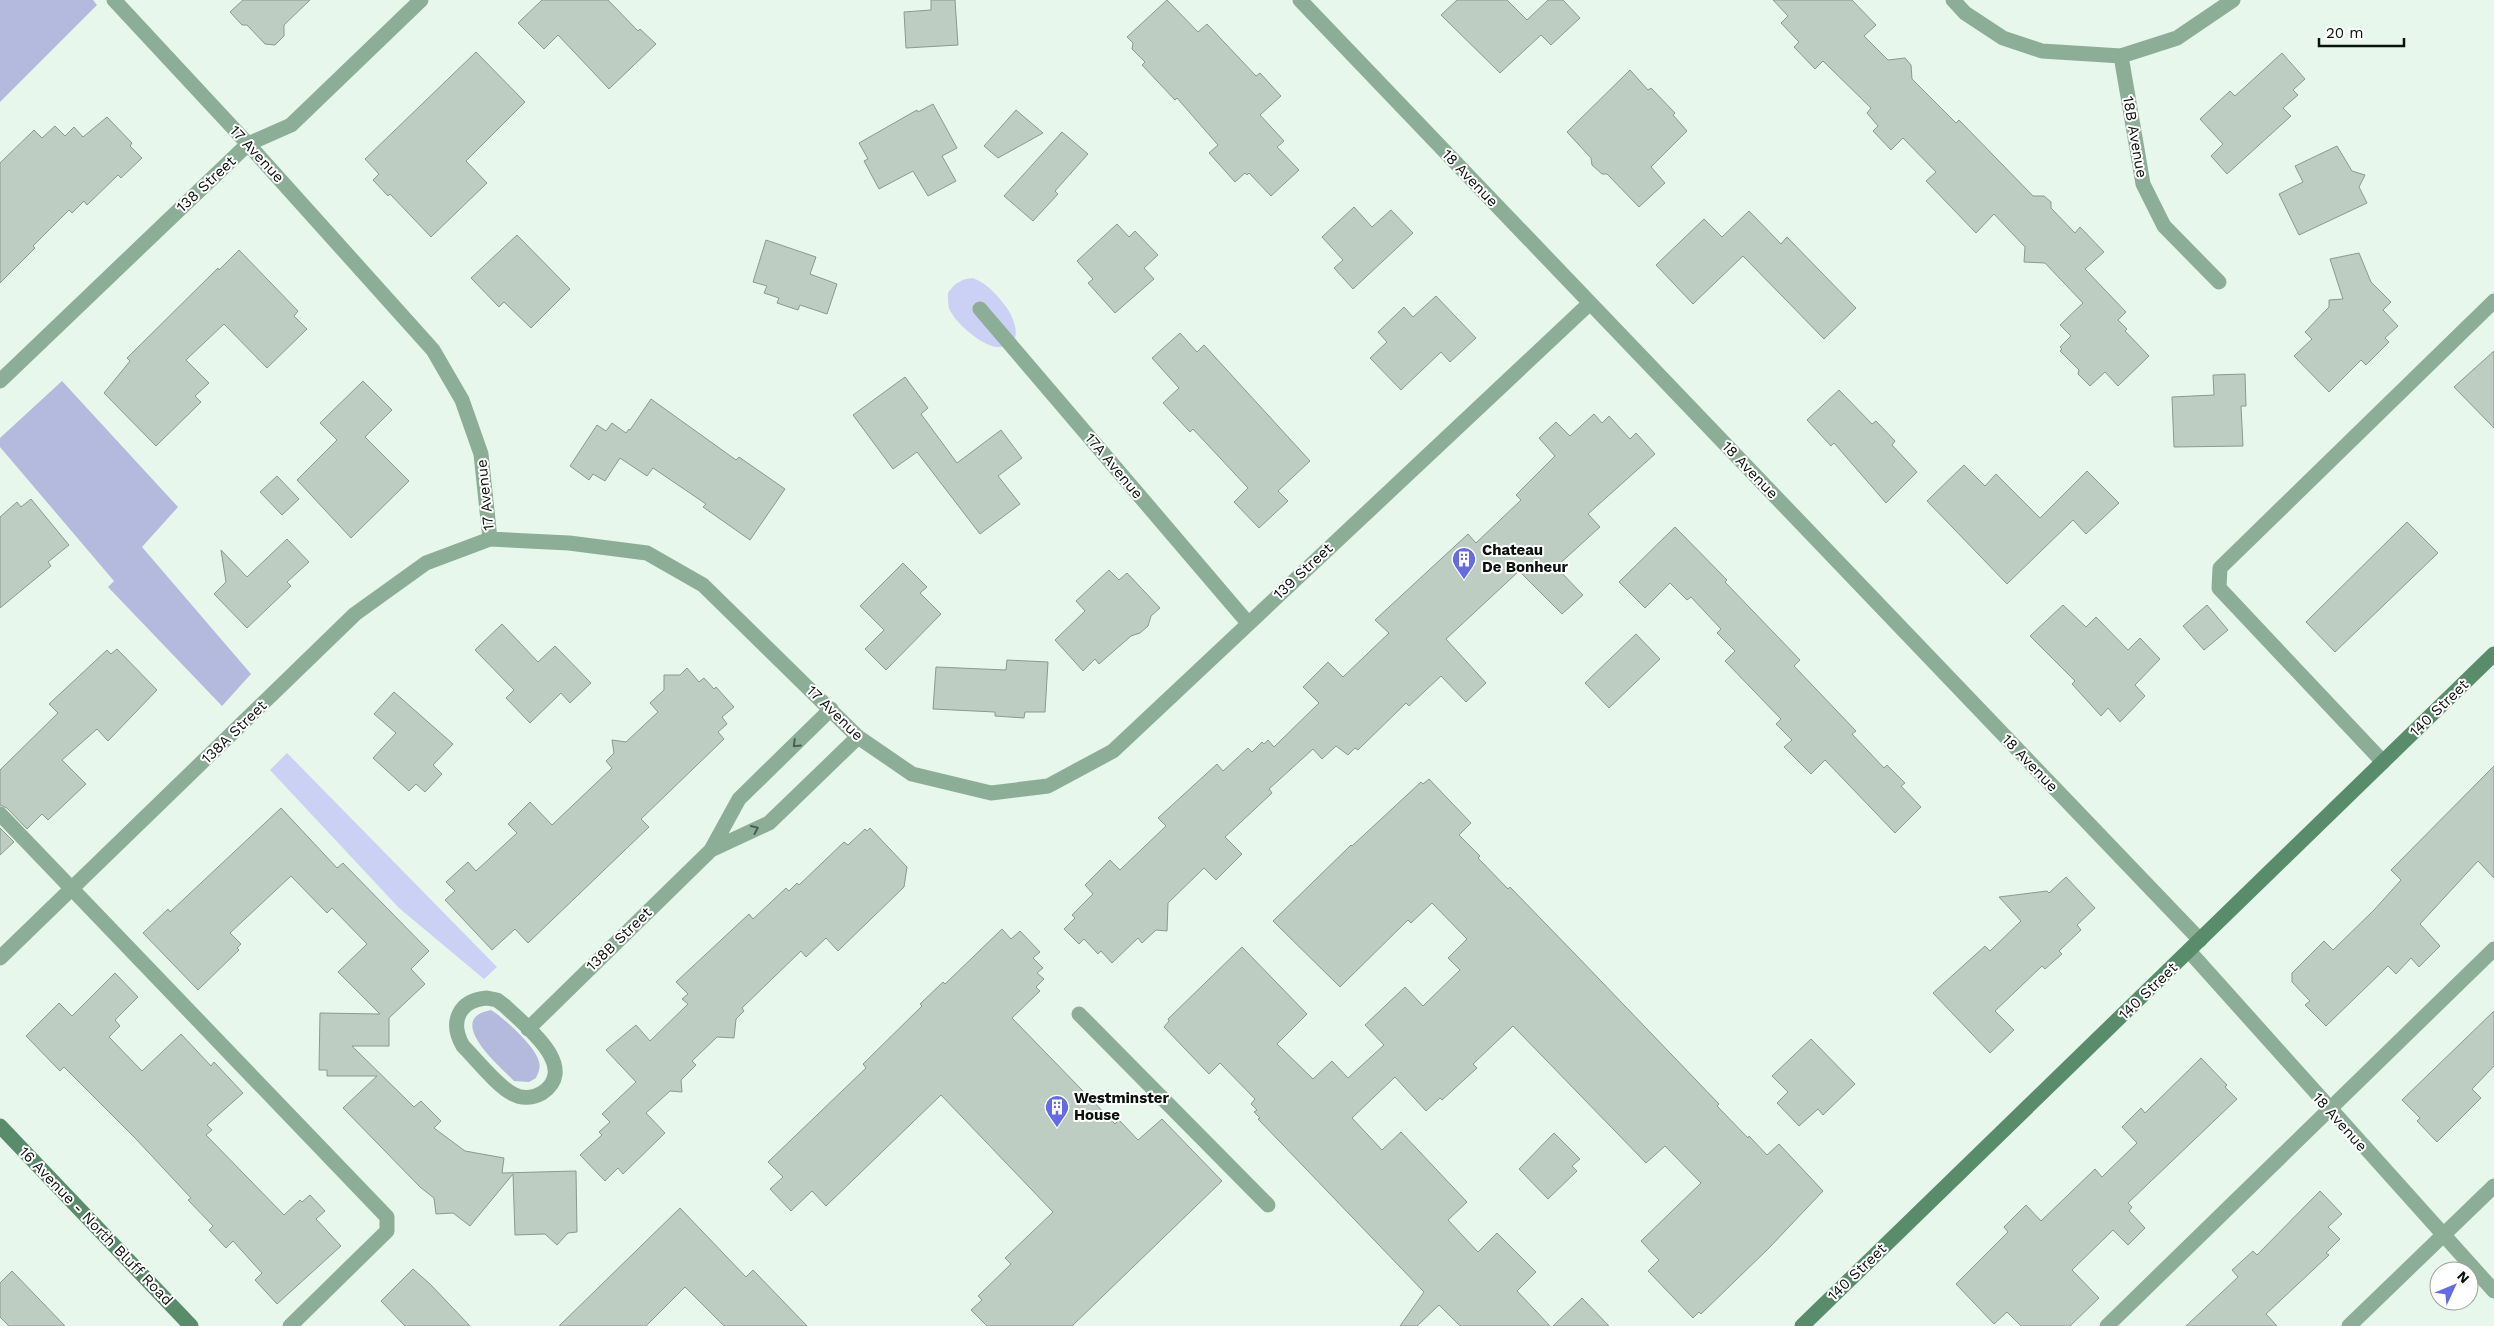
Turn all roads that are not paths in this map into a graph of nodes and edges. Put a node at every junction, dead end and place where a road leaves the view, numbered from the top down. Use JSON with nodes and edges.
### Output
{"nodes":[{"id":1,"x":114,"y":0,"type":"edge"},
{"id":2,"x":421,"y":0,"type":"edge"},
{"id":3,"x":1300,"y":0,"type":"edge"},
{"id":4,"x":1953,"y":0,"type":"edge"},
{"id":5,"x":2233,"y":0,"type":"edge"},
{"id":6,"x":2121,"y":56,"type":"junction"},
{"id":7,"x":248,"y":144,"type":"junction"},
{"id":8,"x":2219,"y":282,"type":"dead end"},
{"id":9,"x":2494,"y":301,"type":"edge"},
{"id":10,"x":1590,"y":303,"type":"junction"},
{"id":11,"x":980,"y":309,"type":"dead end"},
{"id":12,"x":0,"y":382,"type":"edge"},
{"id":13,"x":490,"y":539,"type":"junction"},
{"id":14,"x":1248,"y":623,"type":"junction"},
{"id":15,"x":2494,"y":654,"type":"edge"},
{"id":16,"x":831,"y":709,"type":"junction"},
{"id":17,"x":858,"y":737,"type":"junction"},
{"id":18,"x":2383,"y":762,"type":"junction"},
{"id":19,"x":991,"y":793,"type":"joint"},
{"id":20,"x":0,"y":814,"type":"edge"},
{"id":21,"x":711,"y":850,"type":"junction"},
{"id":22,"x":72,"y":890,"type":"junction"},
{"id":23,"x":2194,"y":946,"type":"junction"},
{"id":24,"x":2494,"y":949,"type":"edge"},
{"id":25,"x":0,"y":958,"type":"edge"},
{"id":26,"x":1079,"y":1014,"type":"dead end"},
{"id":27,"x":528,"y":1029,"type":"junction"},
{"id":28,"x":2329,"y":1109,"type":"junction"},
{"id":29,"x":0,"y":1126,"type":"edge"},
{"id":30,"x":2494,"y":1186,"type":"edge"},
{"id":31,"x":1268,"y":1205,"type":"dead end"},
{"id":32,"x":2442,"y":1236,"type":"junction"},
{"id":33,"x":2494,"y":1292,"type":"edge"},
{"id":34,"x":191,"y":1326,"type":"edge"},
{"id":35,"x":290,"y":1326,"type":"edge"},
{"id":36,"x":1802,"y":1326,"type":"edge"},
{"id":37,"x":2107,"y":1326,"type":"edge"},
{"id":38,"x":2350,"y":1326,"type":"edge"}],
"edges":[{"from":1,"to":7,"type":"street","name":"17 Avenue"},
{"from":2,"to":7,"type":"street","name":"138 Street"},
{"from":3,"to":10,"type":"street","name":"18 Avenue"},
{"from":4,"to":6,"type":"street"},
{"from":5,"to":6,"type":"street"},
{"from":6,"to":8,"type":"street","name":"18B Avenue"},
{"from":7,"to":12,"type":"street","name":"138 Street"},
{"from":7,"to":13,"type":"street","name":"17 Avenue"},
{"from":9,"to":18,"type":"street"},
{"from":10,"to":14,"type":"street","name":"139 Street"},
{"from":10,"to":23,"type":"street","name":"18 Avenue"},
{"from":11,"to":14,"type":"street","name":"17A Avenue"},
{"from":13,"to":16,"type":"street","name":"17 Avenue"},
{"from":13,"to":22,"type":"street","name":"138A Street"},
{"from":14,"to":19,"type":"street","name":"139 Street"},
{"from":15,"to":18,"type":"main road","name":"140 Street"},
{"from":16,"to":17,"type":"street","name":"17 Avenue"},
{"from":16,"to":21,"type":"street","name":"138B Street","one_way":true},
{"from":17,"to":19,"type":"street","name":"17 Avenue"},
{"from":21,"to":17,"type":"street","name":"138B Street","one_way":true},
{"from":18,"to":23,"type":"main road","name":"140 Street"},
{"from":20,"to":22,"type":"street"},
{"from":21,"to":27,"type":"street","name":"138B Street"},
{"from":22,"to":25,"type":"street","name":"138A Street"},
{"from":22,"to":35,"type":"street"},
{"from":23,"to":28,"type":"street","name":"18 Avenue"},
{"from":23,"to":36,"type":"main road","name":"140 Street"},
{"from":24,"to":28,"type":"street"},
{"from":26,"to":31,"type":"street"},
{"from":27,"to":27,"type":"street"},
{"from":28,"to":32,"type":"street","name":"18 Avenue"},
{"from":28,"to":37,"type":"street"},
{"from":29,"to":34,"type":"main road","name":"16 Avenue - North Bluff Road"},
{"from":30,"to":32,"type":"street"},
{"from":32,"to":33,"type":"street","name":"18 Avenue"},
{"from":32,"to":38,"type":"street"}]}
